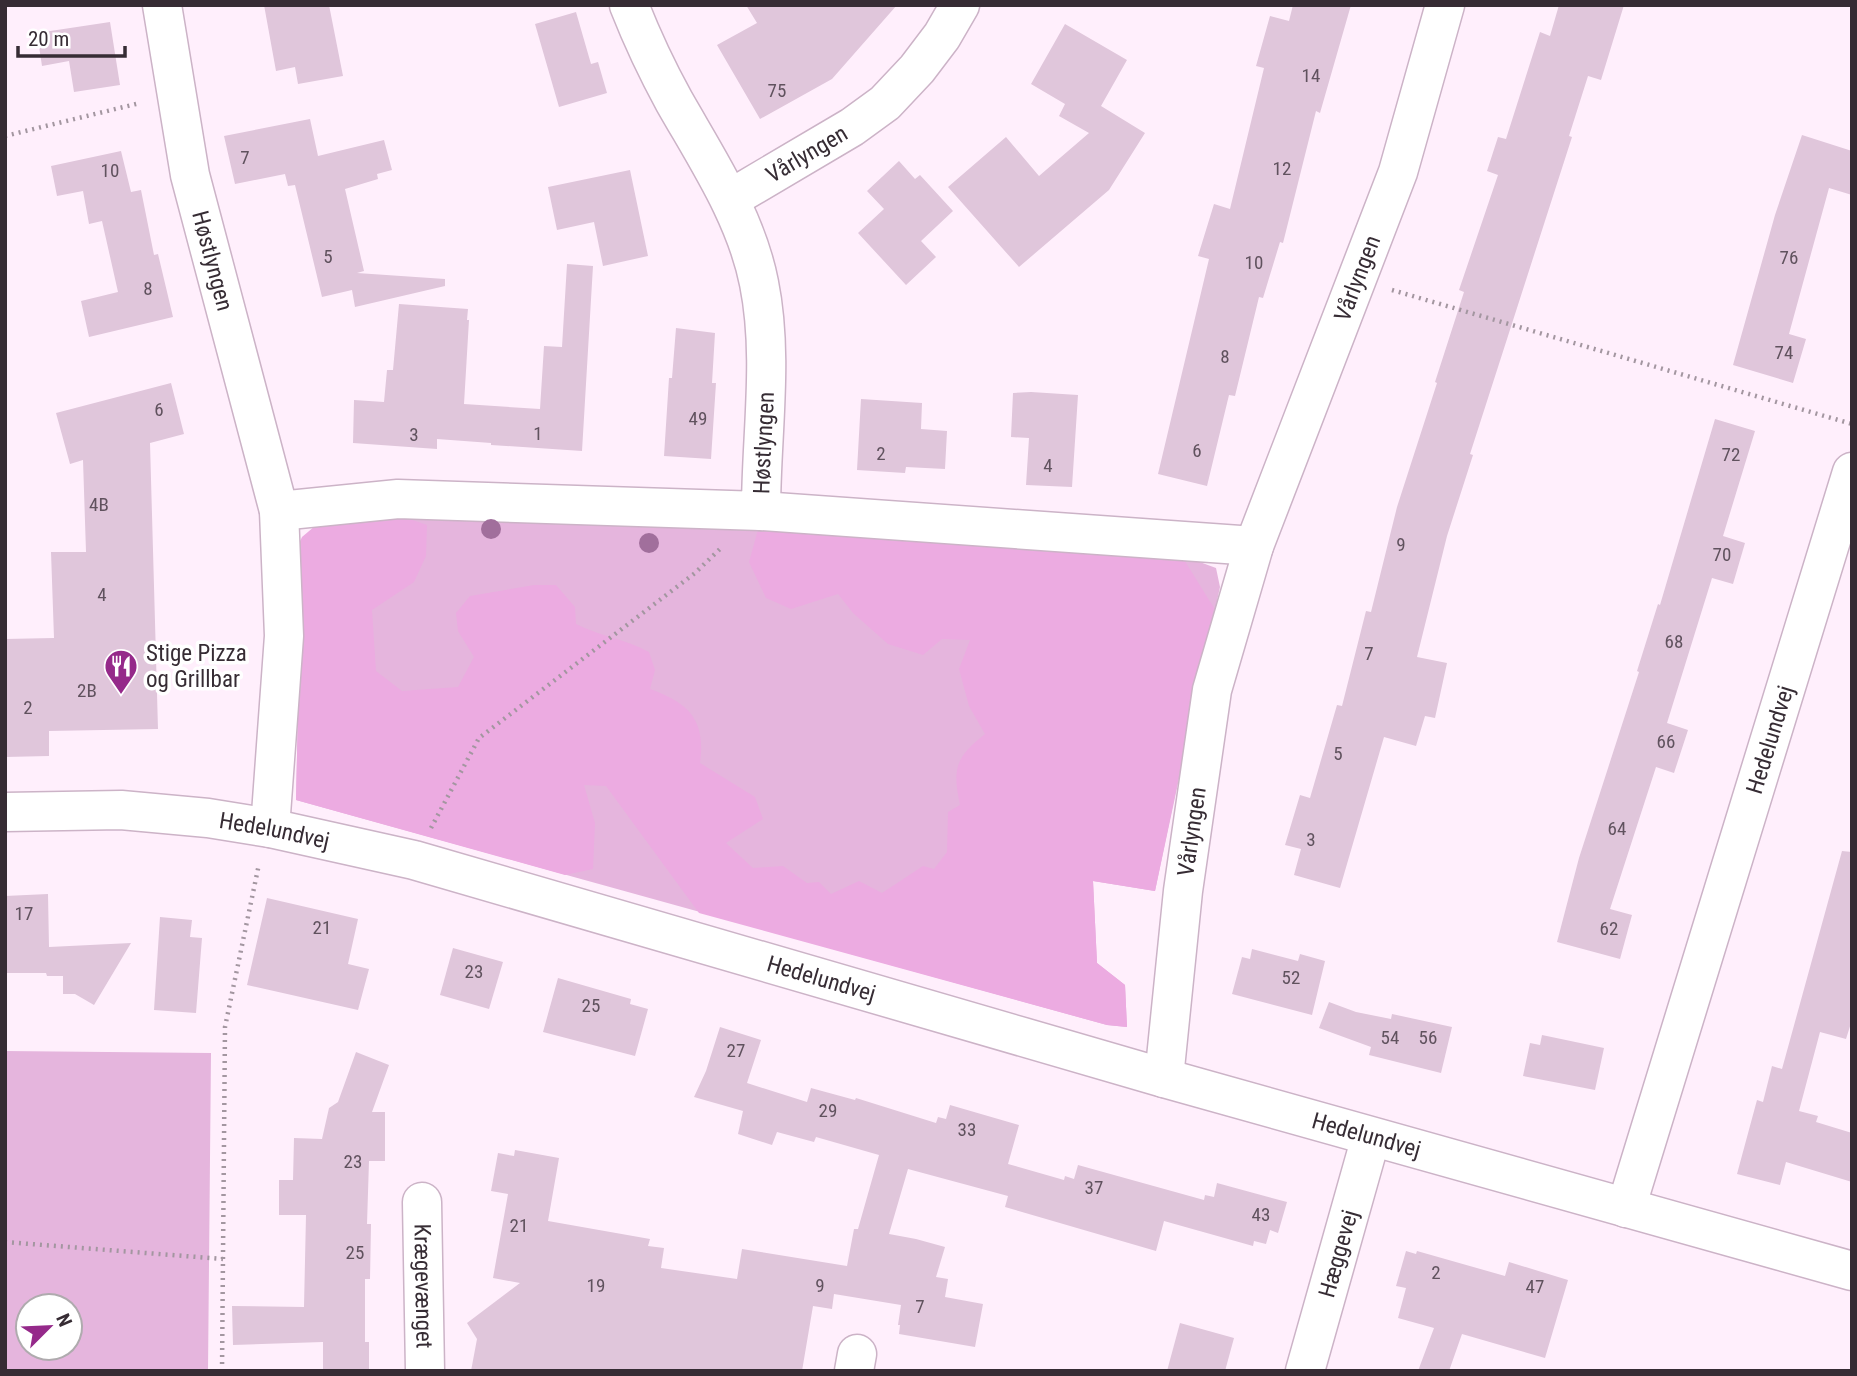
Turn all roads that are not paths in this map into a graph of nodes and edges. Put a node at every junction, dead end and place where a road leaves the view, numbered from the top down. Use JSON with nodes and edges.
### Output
{"nodes":[{"id":1,"x":162,"y":5,"type":"edge"},
{"id":2,"x":629,"y":5,"type":"edge"},
{"id":3,"x":960,"y":5,"type":"edge"},
{"id":4,"x":1445,"y":5,"type":"edge"},
{"id":5,"x":730,"y":199,"type":"junction"},
{"id":6,"x":1852,"y":472,"type":"edge"},
{"id":7,"x":279,"y":511,"type":"junction"},
{"id":8,"x":761,"y":511,"type":"junction"},
{"id":9,"x":1254,"y":546,"type":"junction"},
{"id":10,"x":5,"y":812,"type":"edge"},
{"id":11,"x":271,"y":828,"type":"junction"},
{"id":12,"x":1164,"y":1079,"type":"junction"},
{"id":13,"x":1371,"y":1137,"type":"junction"},
{"id":14,"x":422,"y":1202,"type":"dead end"},
{"id":15,"x":1626,"y":1208,"type":"junction"},
{"id":16,"x":1852,"y":1271,"type":"edge"},
{"id":17,"x":425,"y":1371,"type":"edge"},
{"id":18,"x":1305,"y":1371,"type":"edge"}],
"edges":[{"from":1,"to":7,"type":"street","name":"Høstlyngen"},
{"from":2,"to":5,"type":"street","name":"Høstlyngen"},
{"from":3,"to":5,"type":"street","name":"Vårlyngen"},
{"from":4,"to":9,"type":"street","name":"Vårlyngen"},
{"from":5,"to":8,"type":"street","name":"Høstlyngen"},
{"from":6,"to":15,"type":"street","name":"Hedelundvej"},
{"from":7,"to":8,"type":"street","name":"Høstlyngen"},
{"from":7,"to":11,"type":"street","name":"Høstlyngen"},
{"from":8,"to":9,"type":"street"},
{"from":9,"to":12,"type":"street","name":"Vårlyngen"},
{"from":10,"to":11,"type":"street","name":"Hedelundvej"},
{"from":11,"to":12,"type":"street","name":"Hedelundvej"},
{"from":12,"to":13,"type":"street","name":"Hedelundvej"},
{"from":13,"to":15,"type":"street","name":"Hedelundvej"},
{"from":13,"to":18,"type":"street","name":"Hæggevej"},
{"from":14,"to":17,"type":"street","name":"Krægevænget"},
{"from":15,"to":16,"type":"street","name":"Hedelundvej"}]}
